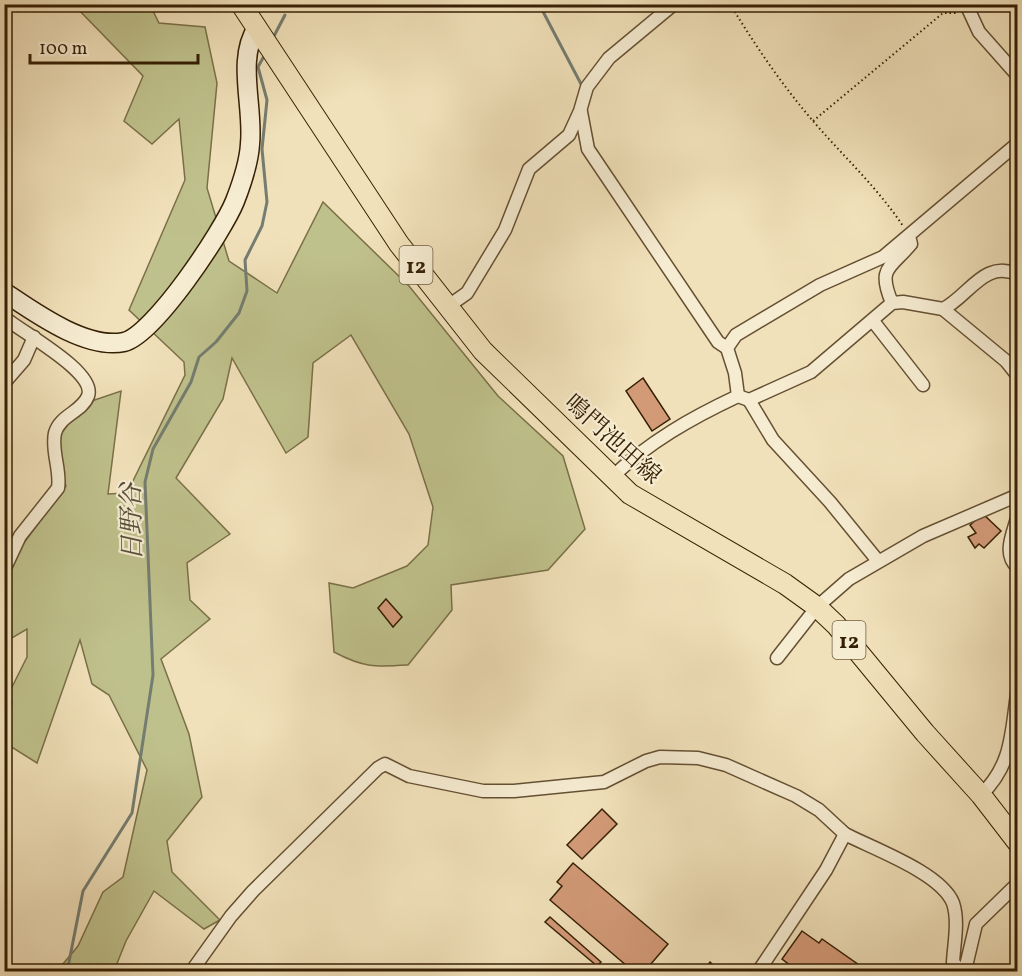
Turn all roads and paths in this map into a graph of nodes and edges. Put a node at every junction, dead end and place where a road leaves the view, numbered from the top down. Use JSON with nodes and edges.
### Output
{"nodes":[{"id":1,"x":674,"y":4,"type":"edge"},
{"id":2,"x":730,"y":4,"type":"edge"},
{"id":3,"x":966,"y":4,"type":"edge"},
{"id":4,"x":242,"y":5,"type":"edge"},
{"id":5,"x":971,"y":17,"type":"junction"},
{"id":6,"x":257,"y":28,"type":"junction"},
{"id":7,"x":1017,"y":76,"type":"edge"},
{"id":8,"x":580,"y":111,"type":"junction"},
{"id":9,"x":813,"y":121,"type":"junction"},
{"id":10,"x":1017,"y":142,"type":"edge"},
{"id":11,"x":909,"y":236,"type":"junction"},
{"id":12,"x":1017,"y":275,"type":"edge"},
{"id":13,"x":4,"y":292,"type":"edge"},
{"id":14,"x":892,"y":303,"type":"junction"},
{"id":15,"x":447,"y":307,"type":"junction"},
{"id":16,"x":944,"y":309,"type":"junction"},
{"id":17,"x":4,"y":317,"type":"edge"},
{"id":18,"x":873,"y":321,"type":"junction"},
{"id":19,"x":34,"y":337,"type":"junction"},
{"id":20,"x":727,"y":348,"type":"junction"},
{"id":21,"x":1017,"y":376,"type":"edge"},
{"id":22,"x":4,"y":383,"type":"edge"},
{"id":23,"x":923,"y":385,"type":"dead end"},
{"id":24,"x":743,"y":398,"type":"junction"},
{"id":25,"x":611,"y":478,"type":"junction"},
{"id":26,"x":1017,"y":496,"type":"edge"},
{"id":27,"x":1017,"y":515,"type":"edge"},
{"id":28,"x":878,"y":561,"type":"junction"},
{"id":29,"x":1017,"y":568,"type":"edge"},
{"id":30,"x":4,"y":570,"type":"edge"},
{"id":31,"x":817,"y":607,"type":"junction"},
{"id":32,"x":777,"y":658,"type":"dead end"},
{"id":33,"x":1017,"y":688,"type":"edge"},
{"id":34,"x":1015,"y":729,"type":"edge"},
{"id":35,"x":981,"y":795,"type":"junction"},
{"id":36,"x":845,"y":834,"type":"junction"},
{"id":37,"x":1017,"y":843,"type":"edge"},
{"id":38,"x":1017,"y":883,"type":"edge"},
{"id":39,"x":1017,"y":967,"type":"edge"},
{"id":40,"x":191,"y":972,"type":"edge"},
{"id":41,"x":758,"y":972,"type":"edge"},
{"id":42,"x":1013,"y":972,"type":"edge"}],
"edges":[{"from":1,"to":8,"type":"street"},
{"from":2,"to":9,"type":"path"},
{"from":3,"to":5,"type":"street"},
{"from":4,"to":6,"type":"main road","name":"鳴門池田線","number":"12"},
{"from":5,"to":7,"type":"street"},
{"from":5,"to":9,"type":"path"},
{"from":6,"to":13,"type":"street"},
{"from":6,"to":15,"type":"main road","name":"鳴門池田線","number":"12"},
{"from":8,"to":15,"type":"street"},
{"from":8,"to":20,"type":"street"},
{"from":9,"to":11,"type":"path"},
{"from":10,"to":11,"type":"street"},
{"from":11,"to":14,"type":"street"},
{"from":11,"to":20,"type":"street"},
{"from":12,"to":16,"type":"street"},
{"from":14,"to":16,"type":"street"},
{"from":14,"to":18,"type":"street"},
{"from":15,"to":25,"type":"main road","name":"鳴門池田線","number":"12"},
{"from":16,"to":21,"type":"street"},
{"from":17,"to":19,"type":"street"},
{"from":18,"to":23,"type":"street"},
{"from":18,"to":24,"type":"street"},
{"from":19,"to":22,"type":"street"},
{"from":19,"to":30,"type":"street"},
{"from":20,"to":24,"type":"street"},
{"from":24,"to":25,"type":"street"},
{"from":24,"to":28,"type":"street"},
{"from":25,"to":31,"type":"main road","name":"鳴門池田線","number":"12"},
{"from":26,"to":28,"type":"street"},
{"from":27,"to":29,"type":"street"},
{"from":28,"to":31,"type":"street"},
{"from":31,"to":32,"type":"street"},
{"from":31,"to":35,"type":"main road","name":"鳴門池田線","number":"12"},
{"from":33,"to":34,"type":"street"},
{"from":34,"to":35,"type":"street"},
{"from":35,"to":37,"type":"main road","name":"鳴門池田線","number":"12"},
{"from":36,"to":38,"type":"street"},
{"from":36,"to":40,"type":"street"},
{"from":36,"to":41,"type":"street"},
{"from":39,"to":42,"type":"street"}]}
